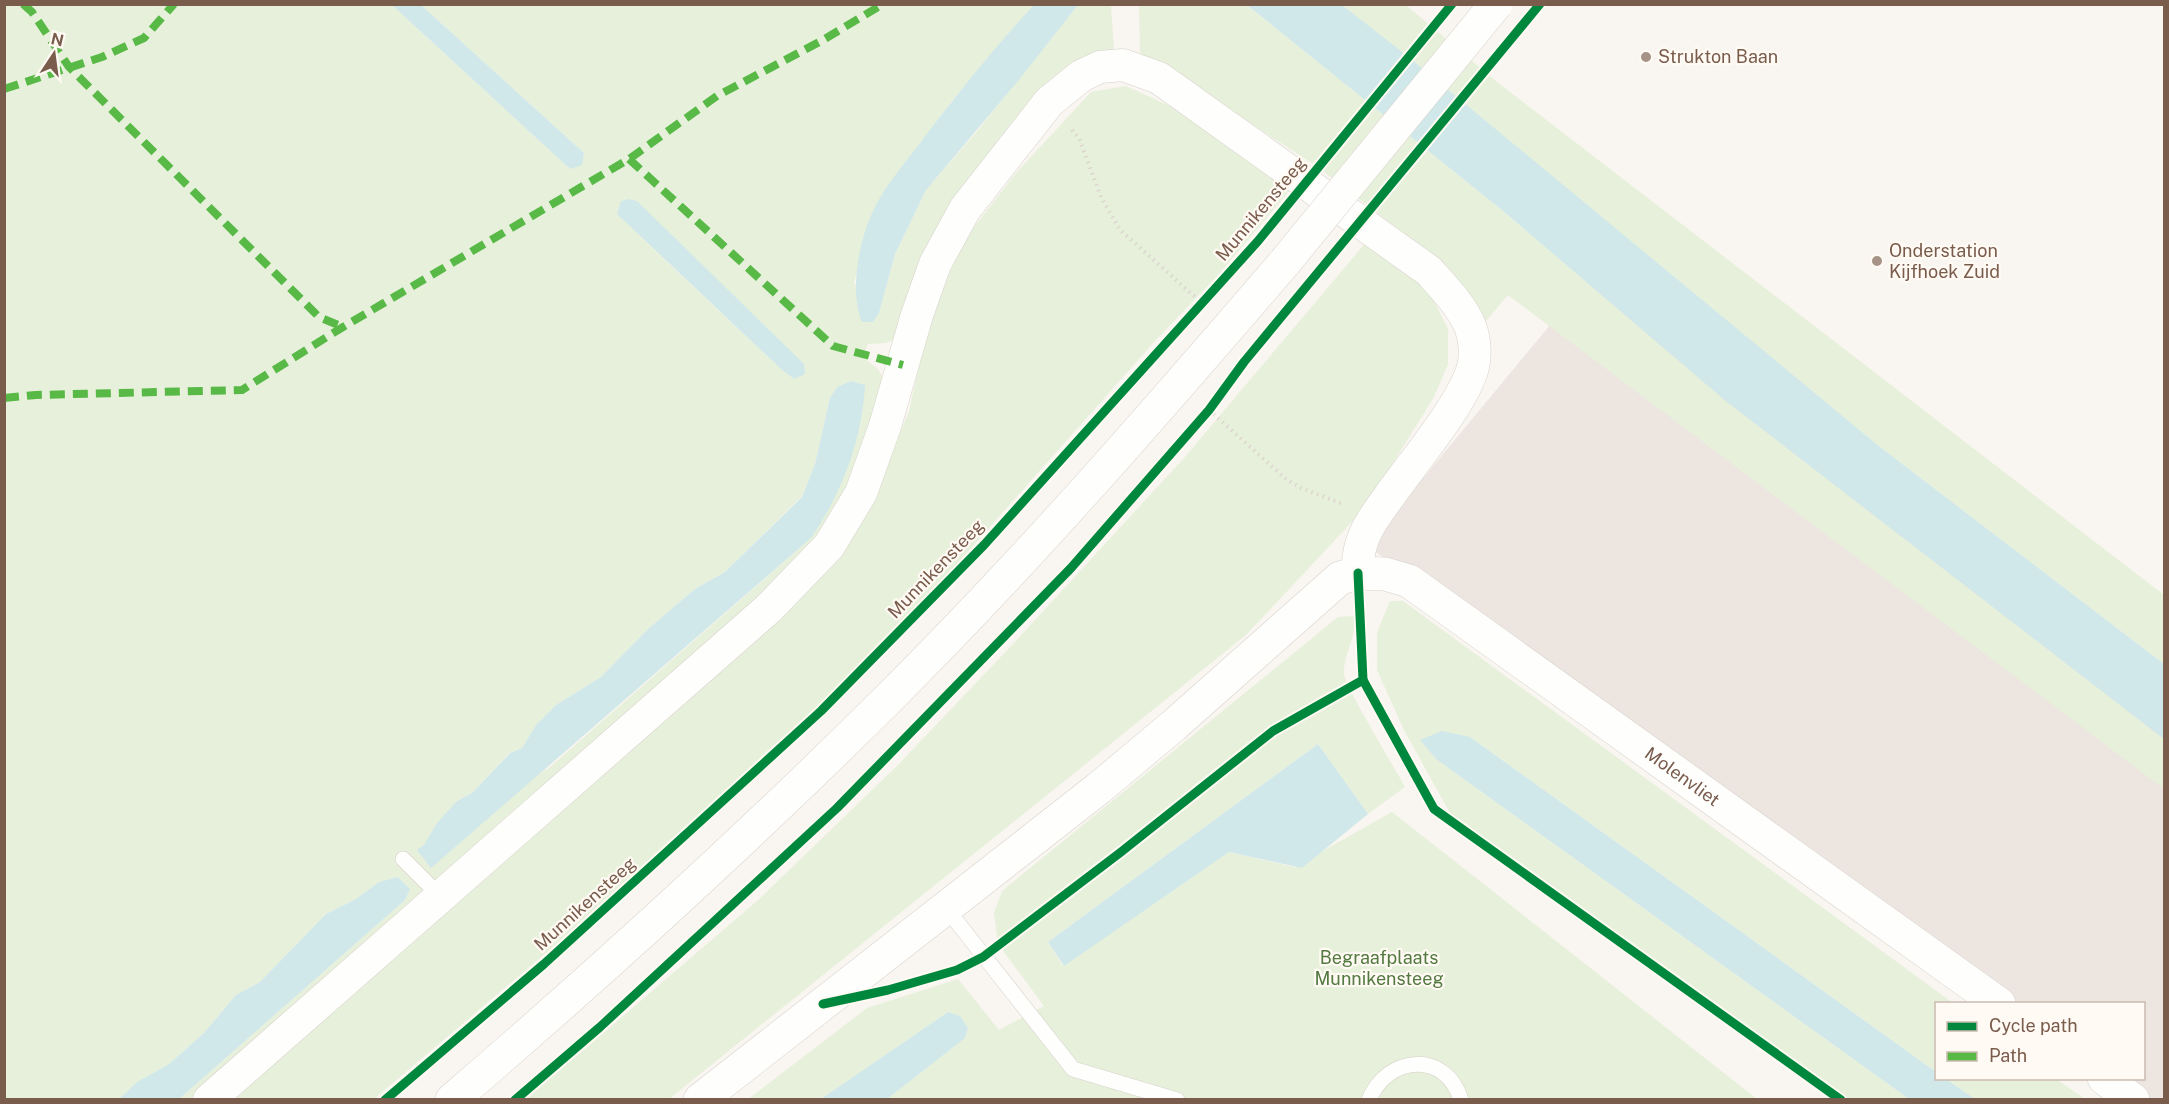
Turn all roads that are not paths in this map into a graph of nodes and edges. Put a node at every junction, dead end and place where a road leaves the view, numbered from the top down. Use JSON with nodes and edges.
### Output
{"nodes":[{"id":1,"x":1496,"y":4,"type":"edge"},
{"id":2,"x":1358,"y":573,"type":"junction"},
{"id":3,"x":403,"y":859,"type":"dead end"},
{"id":4,"x":430,"y":886,"type":"junction"},
{"id":5,"x":946,"y":908,"type":"junction"},
{"id":6,"x":1996,"y":1002,"type":"edge"},
{"id":7,"x":2107,"y":1080,"type":"edge"},
{"id":8,"x":209,"y":1100,"type":"edge"},
{"id":9,"x":452,"y":1100,"type":"edge"},
{"id":10,"x":700,"y":1100,"type":"edge"},
{"id":11,"x":1177,"y":1100,"type":"edge"},
{"id":12,"x":1369,"y":1100,"type":"edge"},
{"id":13,"x":1461,"y":1100,"type":"edge"},
{"id":14,"x":2133,"y":1100,"type":"edge"}],
"edges":[{"from":1,"to":9,"type":"street","bridge":true},
{"from":2,"to":4,"type":"street","name":"Munnikensteeg"},
{"from":2,"to":5,"type":"street"},
{"from":2,"to":6,"type":"street","name":"Molenvliet"},
{"from":3,"to":4,"type":"lane"},
{"from":4,"to":8,"type":"street","name":"Munnikensteeg"},
{"from":5,"to":10,"type":"street"},
{"from":5,"to":11,"type":"lane"},
{"from":7,"to":14,"type":"street"},
{"from":12,"to":13,"type":"lane"}]}
